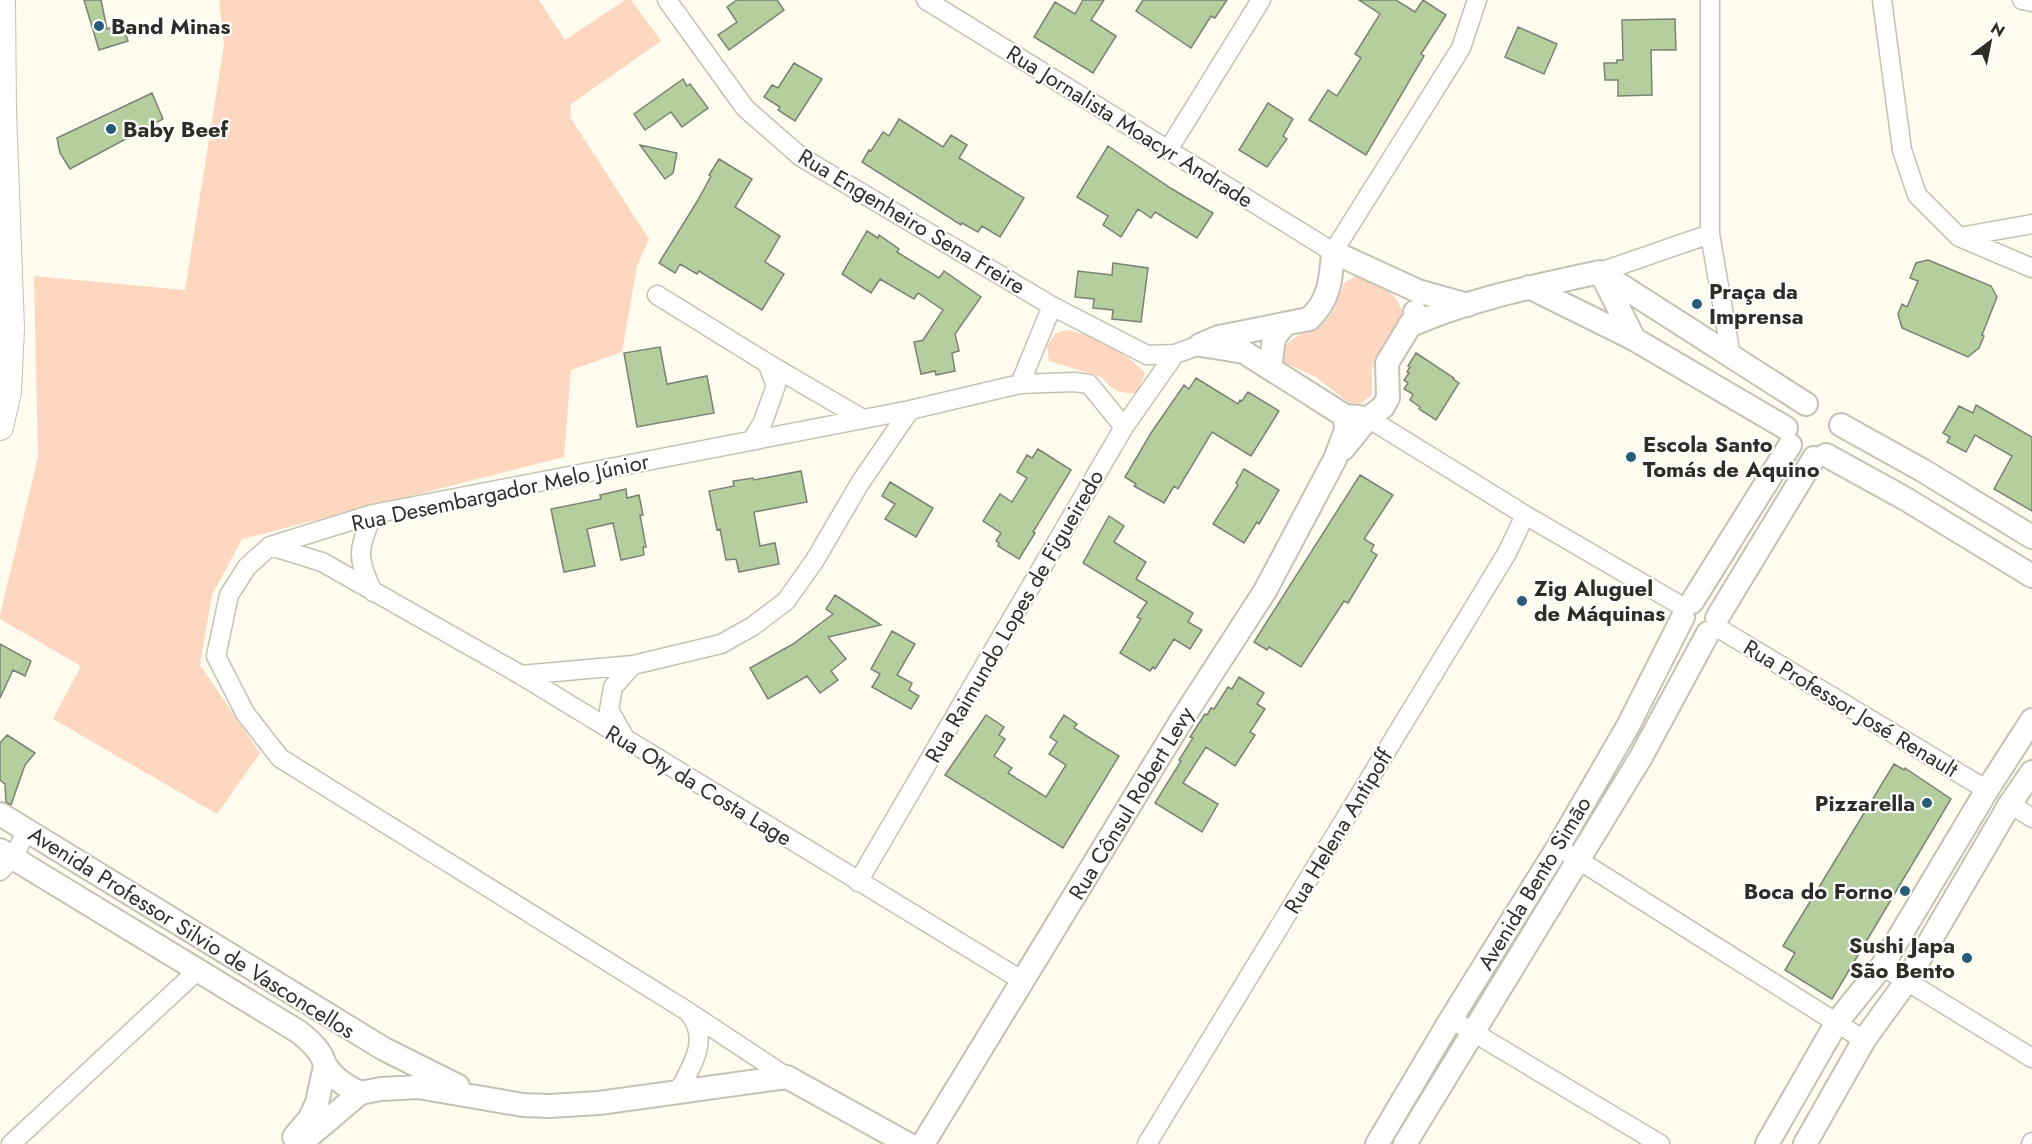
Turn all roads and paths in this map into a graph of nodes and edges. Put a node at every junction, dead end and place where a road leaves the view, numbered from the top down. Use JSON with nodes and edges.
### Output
{"nodes":[{"id":1,"x":2,"y":0,"type":"edge"},
{"id":2,"x":667,"y":0,"type":"edge"},
{"id":3,"x":926,"y":0,"type":"edge"},
{"id":4,"x":1261,"y":0,"type":"edge"},
{"id":5,"x":1477,"y":0,"type":"edge"},
{"id":6,"x":1710,"y":0,"type":"edge"},
{"id":7,"x":1882,"y":0,"type":"edge"},
{"id":8,"x":2022,"y":0,"type":"edge"},
{"id":9,"x":2032,"y":2,"type":"edge"},
{"id":10,"x":1168,"y":150,"type":"junction"},
{"id":11,"x":2032,"y":224,"type":"edge"},
{"id":12,"x":1710,"y":234,"type":"junction"},
{"id":13,"x":1959,"y":237,"type":"junction"},
{"id":14,"x":1333,"y":252,"type":"junction"},
{"id":15,"x":1360,"y":264,"type":"junction"},
{"id":16,"x":2032,"y":268,"type":"edge"},
{"id":17,"x":1600,"y":272,"type":"junction"},
{"id":18,"x":1331,"y":279,"type":"junction"},
{"id":19,"x":1529,"y":287,"type":"junction"},
{"id":20,"x":1418,"y":291,"type":"junction"},
{"id":21,"x":657,"y":295,"type":"dead end"},
{"id":22,"x":1468,"y":305,"type":"junction"},
{"id":23,"x":1052,"y":306,"type":"junction"},
{"id":24,"x":1284,"y":325,"type":"junction"},
{"id":25,"x":1409,"y":326,"type":"junction"},
{"id":26,"x":1634,"y":339,"type":"junction"},
{"id":27,"x":1200,"y":345,"type":"junction"},
{"id":28,"x":1175,"y":354,"type":"junction"},
{"id":29,"x":1731,"y":356,"type":"junction"},
{"id":30,"x":767,"y":363,"type":"junction"},
{"id":31,"x":1270,"y":368,"type":"junction"},
{"id":32,"x":1020,"y":384,"type":"junction"},
{"id":33,"x":910,"y":410,"type":"junction"},
{"id":34,"x":1825,"y":411,"type":"junction"},
{"id":35,"x":1345,"y":416,"type":"junction"},
{"id":36,"x":1368,"y":418,"type":"junction"},
{"id":37,"x":863,"y":419,"type":"junction"},
{"id":38,"x":0,"y":427,"type":"edge"},
{"id":39,"x":1125,"y":427,"type":"junction"},
{"id":40,"x":1788,"y":436,"type":"junction"},
{"id":41,"x":751,"y":441,"type":"junction"},
{"id":42,"x":1820,"y":457,"type":"junction"},
{"id":43,"x":1335,"y":459,"type":"junction"},
{"id":44,"x":373,"y":514,"type":"junction"},
{"id":45,"x":1525,"y":515,"type":"junction"},
{"id":46,"x":2032,"y":537,"type":"edge"},
{"id":47,"x":270,"y":546,"type":"junction"},
{"id":48,"x":2032,"y":576,"type":"edge"},
{"id":49,"x":373,"y":592,"type":"junction"},
{"id":50,"x":1687,"y":609,"type":"junction"},
{"id":51,"x":1714,"y":626,"type":"junction"},
{"id":52,"x":633,"y":665,"type":"junction"},
{"id":53,"x":521,"y":675,"type":"junction"},
{"id":54,"x":2032,"y":720,"type":"edge"},
{"id":55,"x":626,"y":740,"type":"junction"},
{"id":56,"x":2032,"y":772,"type":"edge"},
{"id":57,"x":1987,"y":790,"type":"junction"},
{"id":58,"x":2010,"y":804,"type":"junction"},
{"id":59,"x":0,"y":814,"type":"edge"},
{"id":60,"x":2032,"y":818,"type":"edge"},
{"id":61,"x":27,"y":830,"type":"junction"},
{"id":62,"x":1558,"y":847,"type":"junction"},
{"id":63,"x":4,"y":860,"type":"edge"},
{"id":64,"x":1578,"y":860,"type":"junction"},
{"id":65,"x":858,"y":882,"type":"junction"},
{"id":66,"x":1882,"y":966,"type":"junction"},
{"id":67,"x":198,"y":970,"type":"junction"},
{"id":68,"x":1023,"y":981,"type":"junction"},
{"id":69,"x":1906,"y":982,"type":"junction"},
{"id":70,"x":687,"y":1011,"type":"junction"},
{"id":71,"x":1451,"y":1019,"type":"junction"},
{"id":72,"x":1837,"y":1022,"type":"junction"},
{"id":73,"x":1473,"y":1033,"type":"junction"},
{"id":74,"x":1864,"y":1040,"type":"junction"},
{"id":75,"x":384,"y":1049,"type":"junction"},
{"id":76,"x":2032,"y":1058,"type":"edge"},
{"id":77,"x":325,"y":1066,"type":"junction"},
{"id":78,"x":787,"y":1077,"type":"junction"},
{"id":79,"x":370,"y":1091,"type":"junction"},
{"id":80,"x":678,"y":1092,"type":"junction"},
{"id":81,"x":484,"y":1099,"type":"junction"},
{"id":82,"x":11,"y":1144,"type":"edge"},
{"id":83,"x":289,"y":1144,"type":"edge"},
{"id":84,"x":300,"y":1144,"type":"edge"},
{"id":85,"x":909,"y":1144,"type":"edge"},
{"id":86,"x":923,"y":1144,"type":"edge"},
{"id":87,"x":1147,"y":1144,"type":"edge"},
{"id":88,"x":1377,"y":1144,"type":"edge"},
{"id":89,"x":1405,"y":1144,"type":"edge"},
{"id":90,"x":1660,"y":1144,"type":"edge"},
{"id":91,"x":1767,"y":1144,"type":"edge"},
{"id":92,"x":1805,"y":1144,"type":"edge"}],
"edges":[{"from":1,"to":38,"type":"main road"},
{"from":2,"to":23,"type":"street","name":"Rua Engenheiro Sena Freire"},
{"from":3,"to":10,"type":"street","name":"Rua Jornalista Moacyr Andrade"},
{"from":4,"to":10,"type":"street"},
{"from":5,"to":14,"type":"street"},
{"from":6,"to":12,"type":"street"},
{"from":7,"to":13,"type":"street"},
{"from":8,"to":9,"type":"street"},
{"from":10,"to":14,"type":"street","name":"Rua Jornalista Moacyr Andrade"},
{"from":11,"to":13,"type":"street"},
{"from":12,"to":17,"type":"street"},
{"from":12,"to":29,"type":"street"},
{"from":13,"to":16,"type":"street"},
{"from":14,"to":15,"type":"street"},
{"from":14,"to":18,"type":"street"},
{"from":15,"to":18,"type":"street"},
{"from":15,"to":20,"type":"street"},
{"from":17,"to":19,"type":"street"},
{"from":17,"to":26,"type":"street"},
{"from":17,"to":29,"type":"street"},
{"from":18,"to":24,"type":"street"},
{"from":19,"to":22,"type":"street"},
{"from":19,"to":26,"type":"street"},
{"from":20,"to":22,"type":"street"},
{"from":20,"to":25,"type":"street"},
{"from":21,"to":30,"type":"street"},
{"from":22,"to":25,"type":"street"},
{"from":23,"to":28,"type":"street","name":"Rua Engenheiro Sena Freire"},
{"from":23,"to":32,"type":"street"},
{"from":24,"to":27,"type":"street"},
{"from":24,"to":31,"type":"street"},
{"from":25,"to":36,"type":"street"},
{"from":26,"to":40,"type":"street"},
{"from":27,"to":28,"type":"street"},
{"from":27,"to":31,"type":"street"},
{"from":28,"to":39,"type":"street","name":"Rua Raimundo Lopes de Figueiredo"},
{"from":29,"to":34,"type":"street"},
{"from":30,"to":37,"type":"street"},
{"from":30,"to":41,"type":"street"},
{"from":31,"to":35,"type":"street"},
{"from":32,"to":33,"type":"street","name":"Rua Desembargador Melo Júnior"},
{"from":32,"to":39,"type":"street","name":"Rua Desembargador Melo Júnior"},
{"from":33,"to":37,"type":"street","name":"Rua Desembargador Melo Júnior"},
{"from":33,"to":52,"type":"street"},
{"from":34,"to":40,"type":"street"},
{"from":34,"to":42,"type":"street"},
{"from":34,"to":46,"type":"street"},
{"from":35,"to":36,"type":"street"},
{"from":35,"to":43,"type":"street","name":"Rua Cônsul Robert Levy"},
{"from":36,"to":43,"type":"street","name":"Rua Cônsul Robert Levy"},
{"from":36,"to":45,"type":"street"},
{"from":37,"to":41,"type":"street","name":"Rua Desembargador Melo Júnior"},
{"from":39,"to":65,"type":"street","name":"Rua Raimundo Lopes de Figueiredo"},
{"from":40,"to":42,"type":"street"},
{"from":40,"to":50,"type":"street","name":"Avenida Bento Simão"},
{"from":41,"to":44,"type":"street","name":"Rua Desembargador Melo Júnior"},
{"from":42,"to":48,"type":"street"},
{"from":42,"to":51,"type":"street","name":"Avenida Bento Simão"},
{"from":43,"to":68,"type":"street","name":"Rua Cônsul Robert Levy"},
{"from":44,"to":47,"type":"street","name":"Rua Desembargador Melo Júnior"},
{"from":44,"to":49,"type":"street"},
{"from":45,"to":50,"type":"street"},
{"from":45,"to":87,"type":"street","name":"Rua Helena Antipoff"},
{"from":47,"to":49,"type":"street","name":"Rua Oty da Costa Lage"},
{"from":47,"to":70,"type":"street","name":"Rua Desembargador Melo Júnior"},
{"from":49,"to":53,"type":"street","name":"Rua Oty da Costa Lage"},
{"from":50,"to":51,"type":"street"},
{"from":50,"to":62,"type":"street","name":"Avenida Bento Simão"},
{"from":51,"to":57,"type":"street","name":"Rua Professor José Renault"},
{"from":51,"to":64,"type":"street","name":"Avenida Bento Simão"},
{"from":52,"to":53,"type":"street"},
{"from":52,"to":55,"type":"street"},
{"from":53,"to":55,"type":"street","name":"Rua Oty da Costa Lage"},
{"from":54,"to":57,"type":"street"},
{"from":55,"to":65,"type":"street","name":"Rua Oty da Costa Lage"},
{"from":56,"to":58,"type":"street"},
{"from":57,"to":66,"type":"street"},
{"from":58,"to":60,"type":"street"},
{"from":58,"to":69,"type":"street"},
{"from":59,"to":61,"type":"street","name":"Avenida Professor Silvio de Vasconcellos"},
{"from":61,"to":63,"type":"street"},
{"from":61,"to":75,"type":"street","name":"Avenida Professor Silvio de Vasconcellos"},
{"from":62,"to":64,"type":"street"},
{"from":62,"to":71,"type":"street","name":"Avenida Bento Simão"},
{"from":63,"to":67,"type":"street","name":"Avenida Professor Silvio de Vasconcellos"},
{"from":64,"to":72,"type":"street"},
{"from":64,"to":73,"type":"street","name":"Avenida Bento Simão"},
{"from":65,"to":68,"type":"street","name":"Rua Oty da Costa Lage"},
{"from":66,"to":69,"type":"street"},
{"from":66,"to":72,"type":"street"},
{"from":67,"to":77,"type":"street","name":"Avenida Professor Silvio de Vasconcellos"},
{"from":67,"to":82,"type":"street"},
{"from":68,"to":86,"type":"street","name":"Rua Cônsul Robert Levy"},
{"from":69,"to":74,"type":"street"},
{"from":69,"to":76,"type":"street"},
{"from":70,"to":78,"type":"street","name":"Rua Desembargador Melo Júnior"},
{"from":70,"to":80,"type":"street"},
{"from":71,"to":73,"type":"street"},
{"from":71,"to":88,"type":"street","name":"Avenida Bento Simão"},
{"from":72,"to":74,"type":"street"},
{"from":72,"to":91,"type":"street"},
{"from":73,"to":89,"type":"street","name":"Avenida Bento Simão"},
{"from":73,"to":90,"type":"street"},
{"from":74,"to":92,"type":"street"},
{"from":75,"to":79,"type":"street"},
{"from":75,"to":81,"type":"street","name":"Avenida Professor Silvio de Vasconcellos"},
{"from":77,"to":79,"type":"street","name":"Avenida Professor Silvio de Vasconcellos"},
{"from":77,"to":83,"type":"street"},
{"from":78,"to":80,"type":"street"},
{"from":78,"to":85,"type":"street","name":"Rua Desembargador Melo Júnior"},
{"from":79,"to":81,"type":"street"},
{"from":79,"to":84,"type":"street"},
{"from":80,"to":81,"type":"street"}]}
